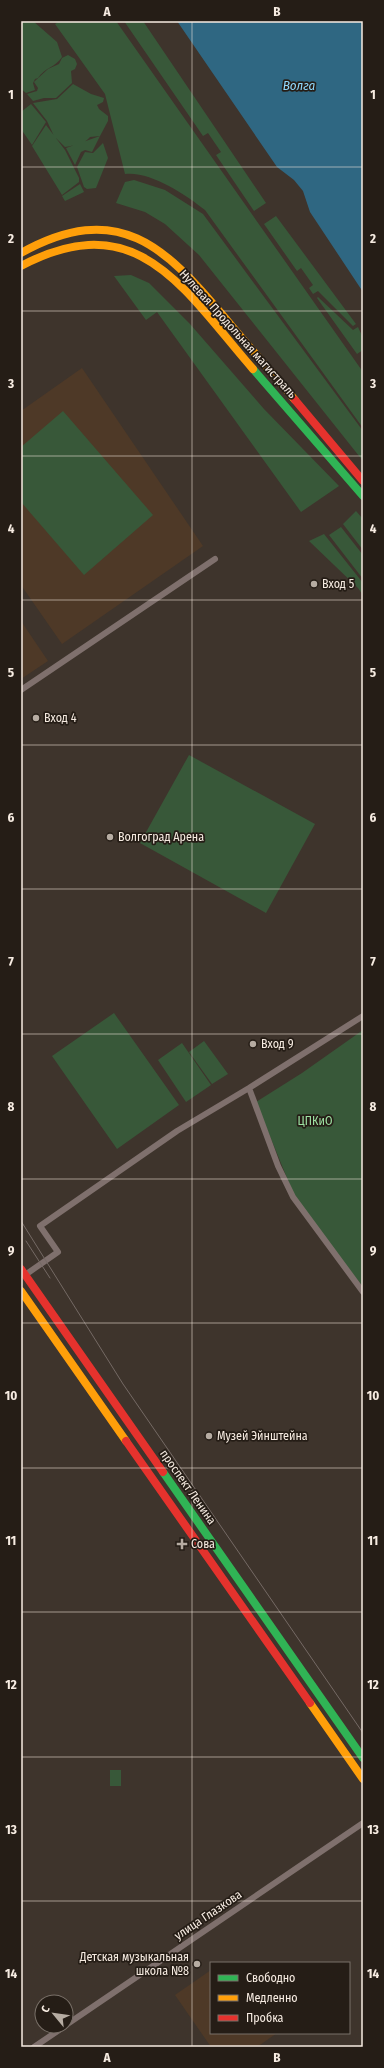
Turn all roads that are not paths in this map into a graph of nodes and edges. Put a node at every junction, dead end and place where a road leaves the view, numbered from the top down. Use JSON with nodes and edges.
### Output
{"nodes":[{"id":1,"x":21,"y":253,"type":"edge"},
{"id":2,"x":21,"y":266,"type":"edge"},
{"id":3,"x":363,"y":482,"type":"edge"},
{"id":4,"x":363,"y":496,"type":"edge"},
{"id":5,"x":215,"y":559,"type":"dead end"},
{"id":6,"x":21,"y":690,"type":"edge"},
{"id":7,"x":363,"y":1016,"type":"edge"},
{"id":8,"x":250,"y":1088,"type":"junction"},
{"id":9,"x":23,"y":1272,"type":"edge"},
{"id":10,"x":21,"y":1291,"type":"edge"},
{"id":11,"x":363,"y":1292,"type":"edge"},
{"id":12,"x":363,"y":1758,"type":"edge"},
{"id":13,"x":363,"y":1779,"type":"edge"},
{"id":14,"x":363,"y":1823,"type":"edge"},
{"id":15,"x":74,"y":2021,"type":"edge"},
{"id":16,"x":54,"y":2034,"type":"edge"},
{"id":17,"x":34,"y":2047,"type":"edge"}],
"edges":[{"from":1,"to":3,"type":"main road","name":"Нулевая Продольная магистраль"},
{"from":2,"to":4,"type":"main road","name":"Нулевая Продольная магистраль"},
{"from":5,"to":6,"type":"street"},
{"from":7,"to":8,"type":"street"},
{"from":8,"to":9,"type":"street"},
{"from":8,"to":11,"type":"street"},
{"from":9,"to":12,"type":"main road","name":"проспект Ленина"},
{"from":10,"to":13,"type":"main road","name":"проспект Ленина"},
{"from":14,"to":15,"type":"street","name":"улица Глазкова"},
{"from":16,"to":17,"type":"street","name":"улица Глазкова"}]}
